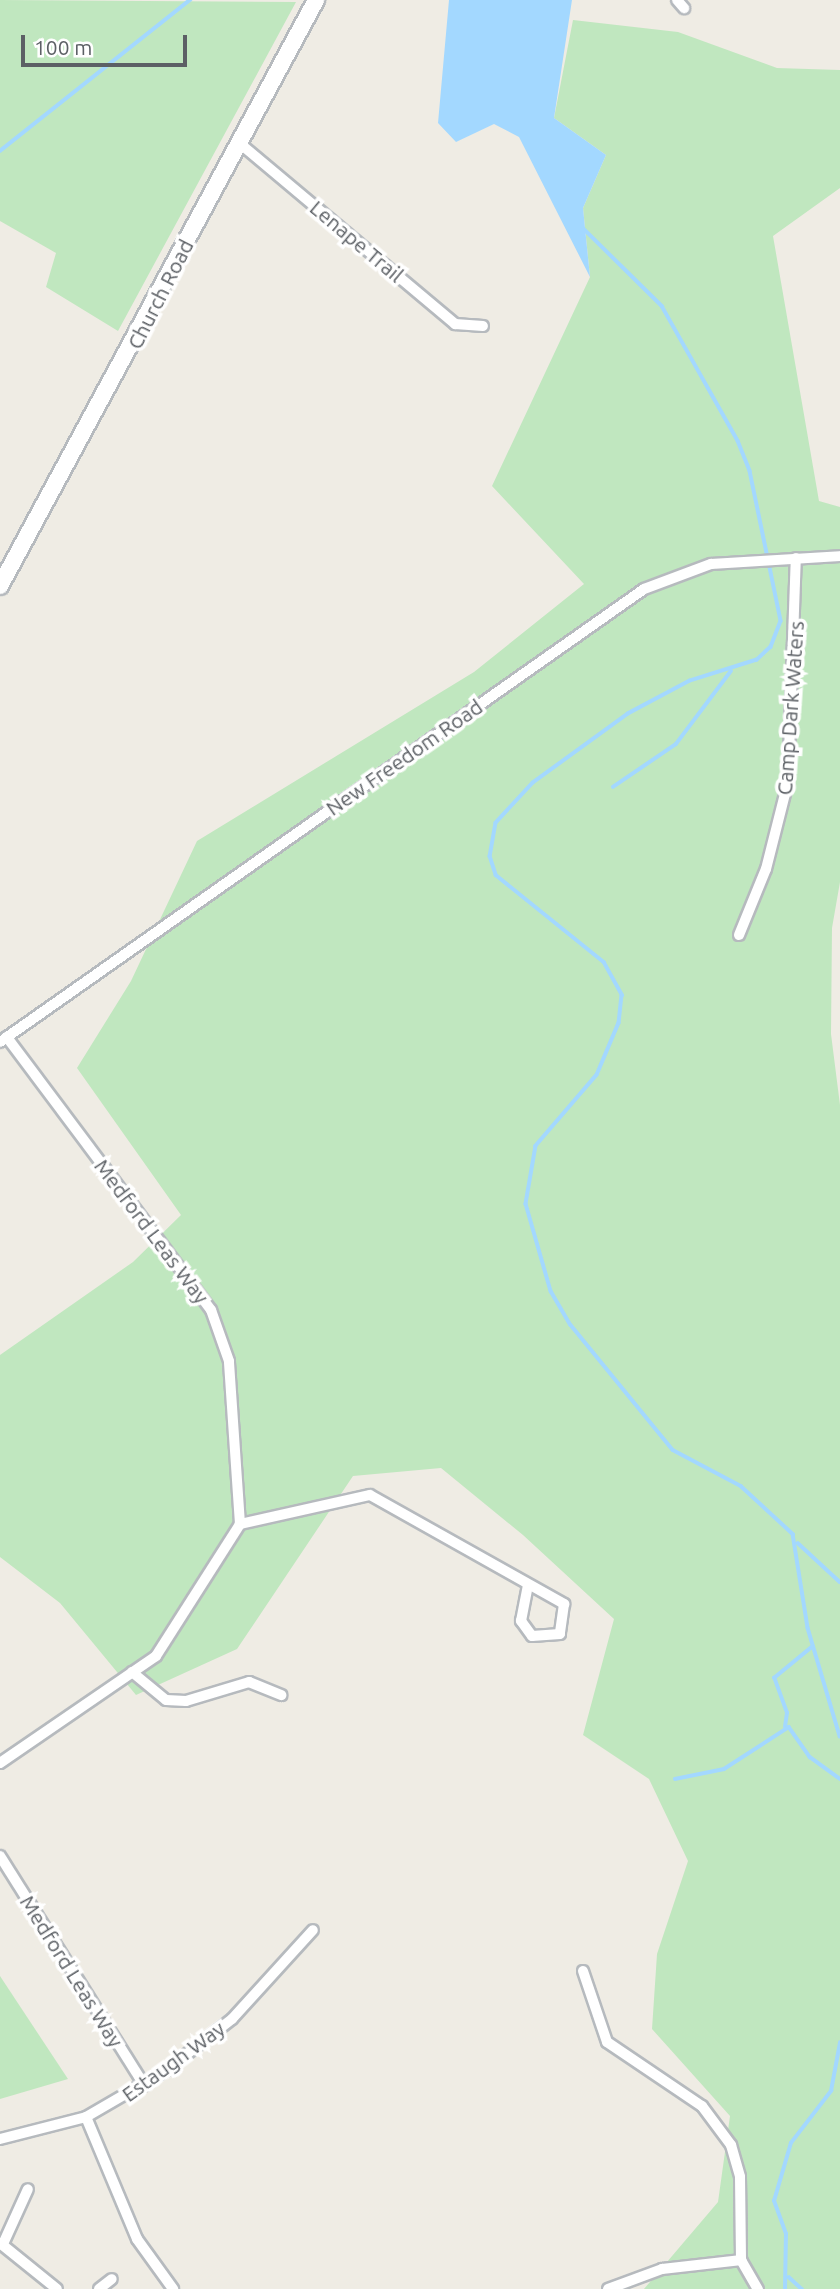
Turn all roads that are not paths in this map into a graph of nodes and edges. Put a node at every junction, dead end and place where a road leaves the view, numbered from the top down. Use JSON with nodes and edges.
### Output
{"nodes":[{"id":1,"x":316,"y":0,"type":"edge"},
{"id":2,"x":237,"y":141,"type":"junction"},
{"id":3,"x":483,"y":326,"type":"dead end"},
{"id":4,"x":840,"y":556,"type":"edge"},
{"id":5,"x":790,"y":559,"type":"junction"},
{"id":6,"x":0,"y":586,"type":"edge"},
{"id":7,"x":739,"y":935,"type":"dead end"},
{"id":8,"x":3,"y":1040,"type":"edge"},
{"id":9,"x":240,"y":1524,"type":"junction"},
{"id":10,"x":528,"y":1586,"type":"junction"},
{"id":11,"x":132,"y":1672,"type":"junction"},
{"id":12,"x":282,"y":1695,"type":"dead end"},
{"id":13,"x":0,"y":1763,"type":"edge"},
{"id":14,"x":0,"y":1856,"type":"edge"},
{"id":15,"x":313,"y":1930,"type":"dead end"},
{"id":16,"x":583,"y":1971,"type":"dead end"},
{"id":17,"x":144,"y":2085,"type":"junction"},
{"id":18,"x":86,"y":2117,"type":"junction"},
{"id":19,"x":0,"y":2139,"type":"edge"},
{"id":20,"x":28,"y":2189,"type":"dead end"},
{"id":21,"x":1,"y":2244,"type":"edge"},
{"id":22,"x":741,"y":2260,"type":"junction"},
{"id":23,"x":112,"y":2279,"type":"dead end"},
{"id":24,"x":57,"y":2289,"type":"edge"},
{"id":25,"x":99,"y":2289,"type":"edge"},
{"id":26,"x":173,"y":2289,"type":"edge"},
{"id":27,"x":608,"y":2289,"type":"edge"},
{"id":28,"x":758,"y":2289,"type":"edge"}],
"edges":[{"from":1,"to":2,"type":"main road","name":"Church Road"},
{"from":2,"to":3,"type":"street","name":"Lenape Trail"},
{"from":2,"to":6,"type":"main road","name":"Church Road"},
{"from":4,"to":5,"type":"street","name":"New Freedom Road"},
{"from":5,"to":7,"type":"street","name":"Camp Dark Waters"},
{"from":5,"to":8,"type":"street","name":"New Freedom Road"},
{"from":8,"to":9,"type":"street","name":"Medford Leas Way"},
{"from":9,"to":10,"type":"street"},
{"from":9,"to":11,"type":"street"},
{"from":10,"to":10,"type":"street"},
{"from":11,"to":12,"type":"street"},
{"from":11,"to":13,"type":"street"},
{"from":14,"to":17,"type":"street","name":"Medford Leas Way"},
{"from":15,"to":17,"type":"street","name":"Estaugh Way"},
{"from":16,"to":22,"type":"street"},
{"from":17,"to":18,"type":"street","name":"Estaugh Way"},
{"from":18,"to":19,"type":"street","name":"Estaugh Way"},
{"from":18,"to":26,"type":"street"},
{"from":20,"to":21,"type":"street"},
{"from":21,"to":24,"type":"street"},
{"from":22,"to":27,"type":"street"},
{"from":22,"to":28,"type":"street"},
{"from":23,"to":25,"type":"street"}]}
